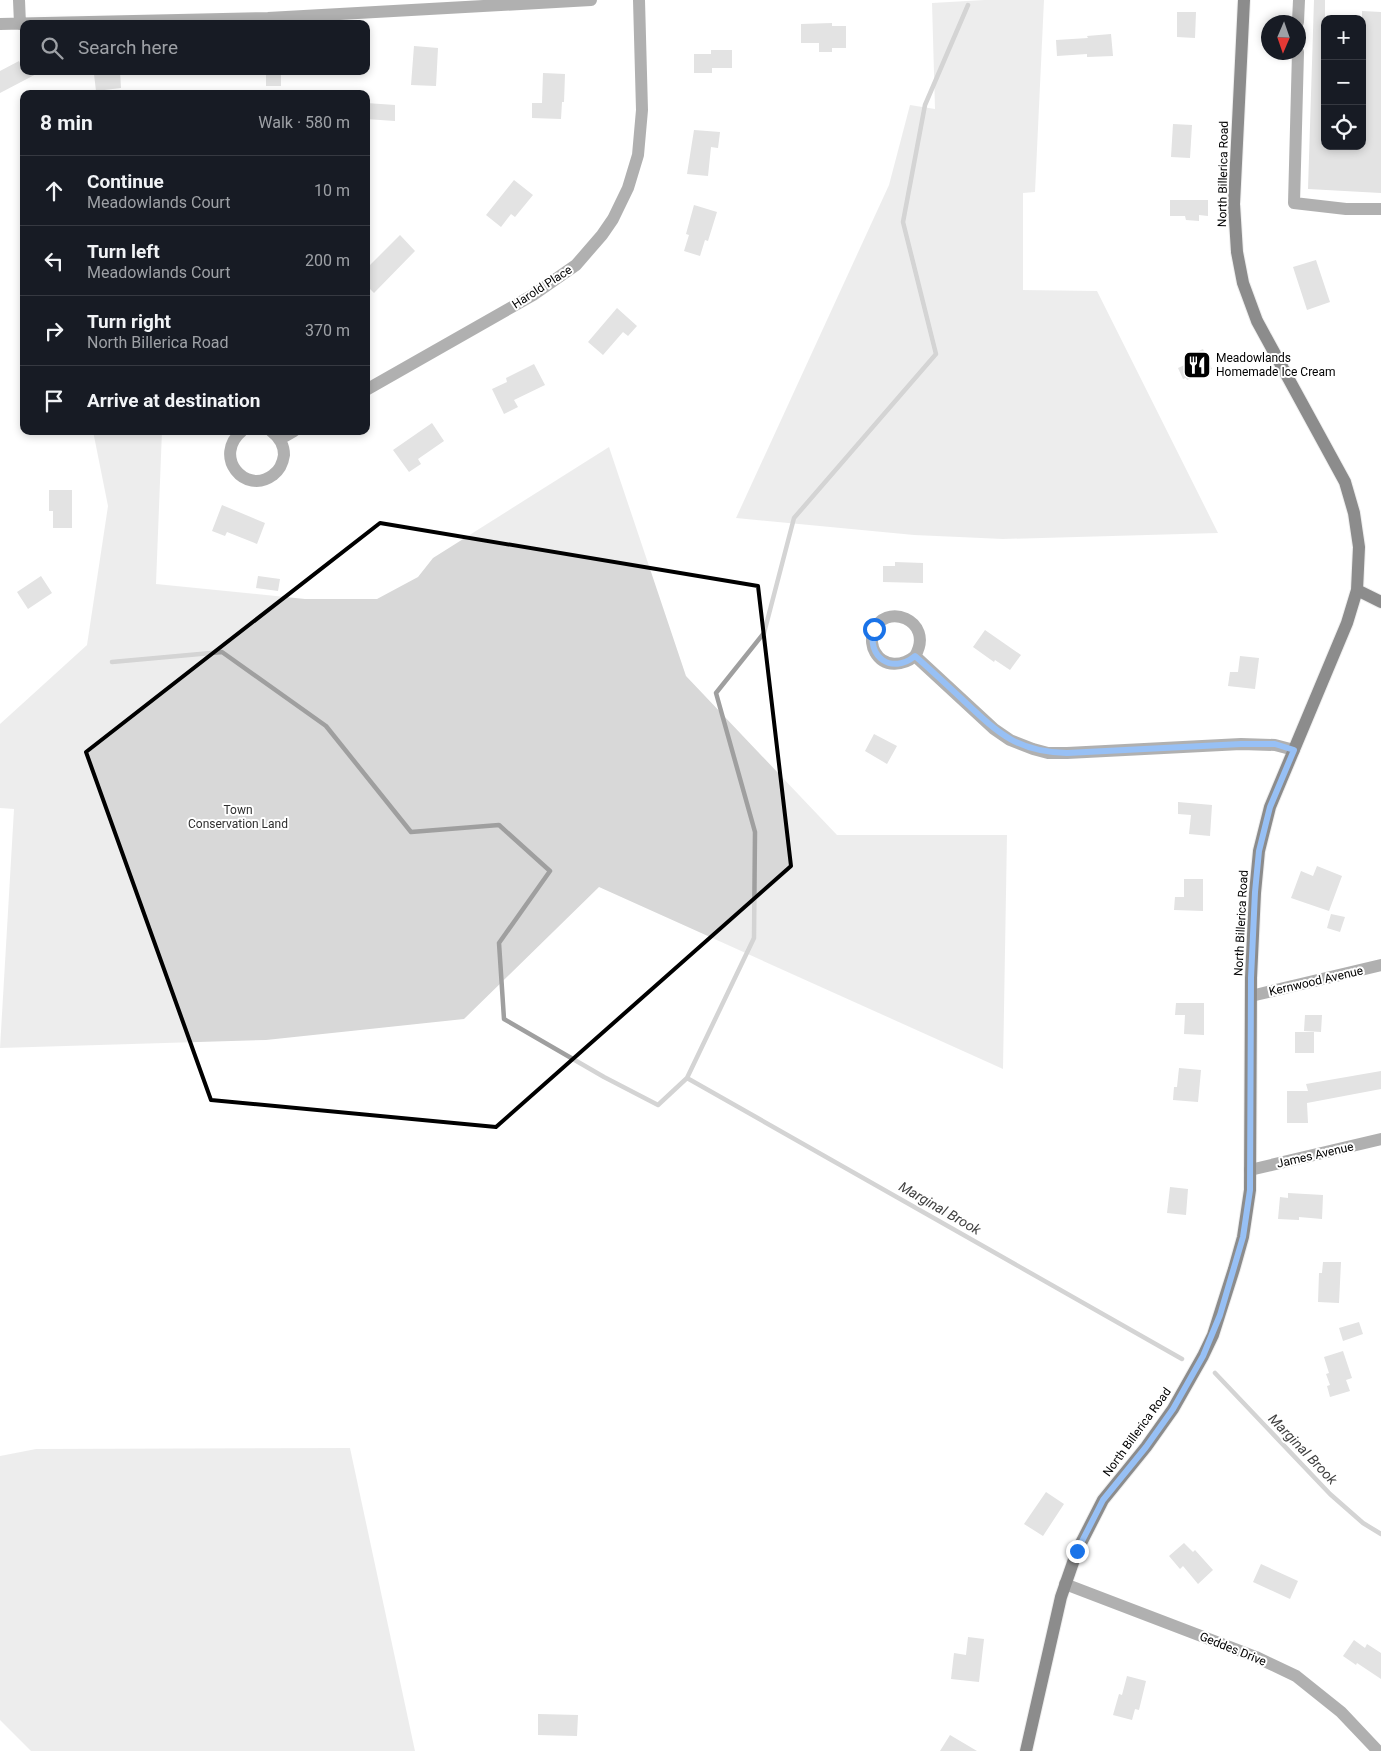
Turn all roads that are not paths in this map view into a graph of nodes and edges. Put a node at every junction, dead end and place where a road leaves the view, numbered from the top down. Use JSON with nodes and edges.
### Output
{"nodes":[{"id":1,"x":19,"y":0,"type":"edge"},
{"id":2,"x":591,"y":0,"type":"edge"},
{"id":3,"x":639,"y":0,"type":"edge"},
{"id":4,"x":1244,"y":0,"type":"edge"},
{"id":5,"x":1299,"y":0,"type":"edge"},
{"id":6,"x":1298,"y":15,"type":"edge"},
{"id":7,"x":185,"y":20,"type":"edge"},
{"id":8,"x":0,"y":24,"type":"edge"},
{"id":9,"x":20,"y":24,"type":"joint"},
{"id":10,"x":1298,"y":60,"type":"edge"},
{"id":11,"x":1381,"y":209,"type":"edge"},
{"id":12,"x":370,"y":388,"type":"edge"},
{"id":13,"x":237,"y":435,"type":"edge"},
{"id":14,"x":276,"y":435,"type":"edge"},
{"id":15,"x":1357,"y":590,"type":"junction"},
{"id":16,"x":1381,"y":602,"type":"edge"},
{"id":17,"x":915,"y":656,"type":"dead end"},
{"id":18,"x":1294,"y":750,"type":"junction"},
{"id":19,"x":1381,"y":965,"type":"edge"},
{"id":20,"x":1251,"y":996,"type":"junction"},
{"id":21,"x":1381,"y":1139,"type":"edge"},
{"id":22,"x":1250,"y":1170,"type":"junction"},
{"id":23,"x":1065,"y":1584,"type":"junction"},
{"id":24,"x":1026,"y":1751,"type":"edge"},
{"id":25,"x":1378,"y":1751,"type":"edge"}],
"edges":[{"from":1,"to":9,"type":"street"},
{"from":2,"to":7,"type":"street"},
{"from":3,"to":12,"type":"street","name":"Harold Place"},
{"from":4,"to":15,"type":"main road","name":"North Billerica Road"},
{"from":5,"to":6,"type":"street"},
{"from":8,"to":9,"type":"street"},
{"from":10,"to":11,"type":"street"},
{"from":13,"to":14,"type":"street"},
{"from":15,"to":16,"type":"main road"},
{"from":15,"to":18,"type":"main road","name":"North Billerica Road"},
{"from":17,"to":18,"type":"street"},
{"from":18,"to":20,"type":"main road","name":"North Billerica Road"},
{"from":19,"to":20,"type":"street","name":"Kernwood Avenue"},
{"from":20,"to":22,"type":"main road","name":"North Billerica Road"},
{"from":21,"to":22,"type":"street","name":"James Avenue"},
{"from":22,"to":23,"type":"main road","name":"North Billerica Road"},
{"from":23,"to":24,"type":"main road","name":"North Billerica Road"},
{"from":23,"to":25,"type":"street","name":"Geddes Drive"}]}
